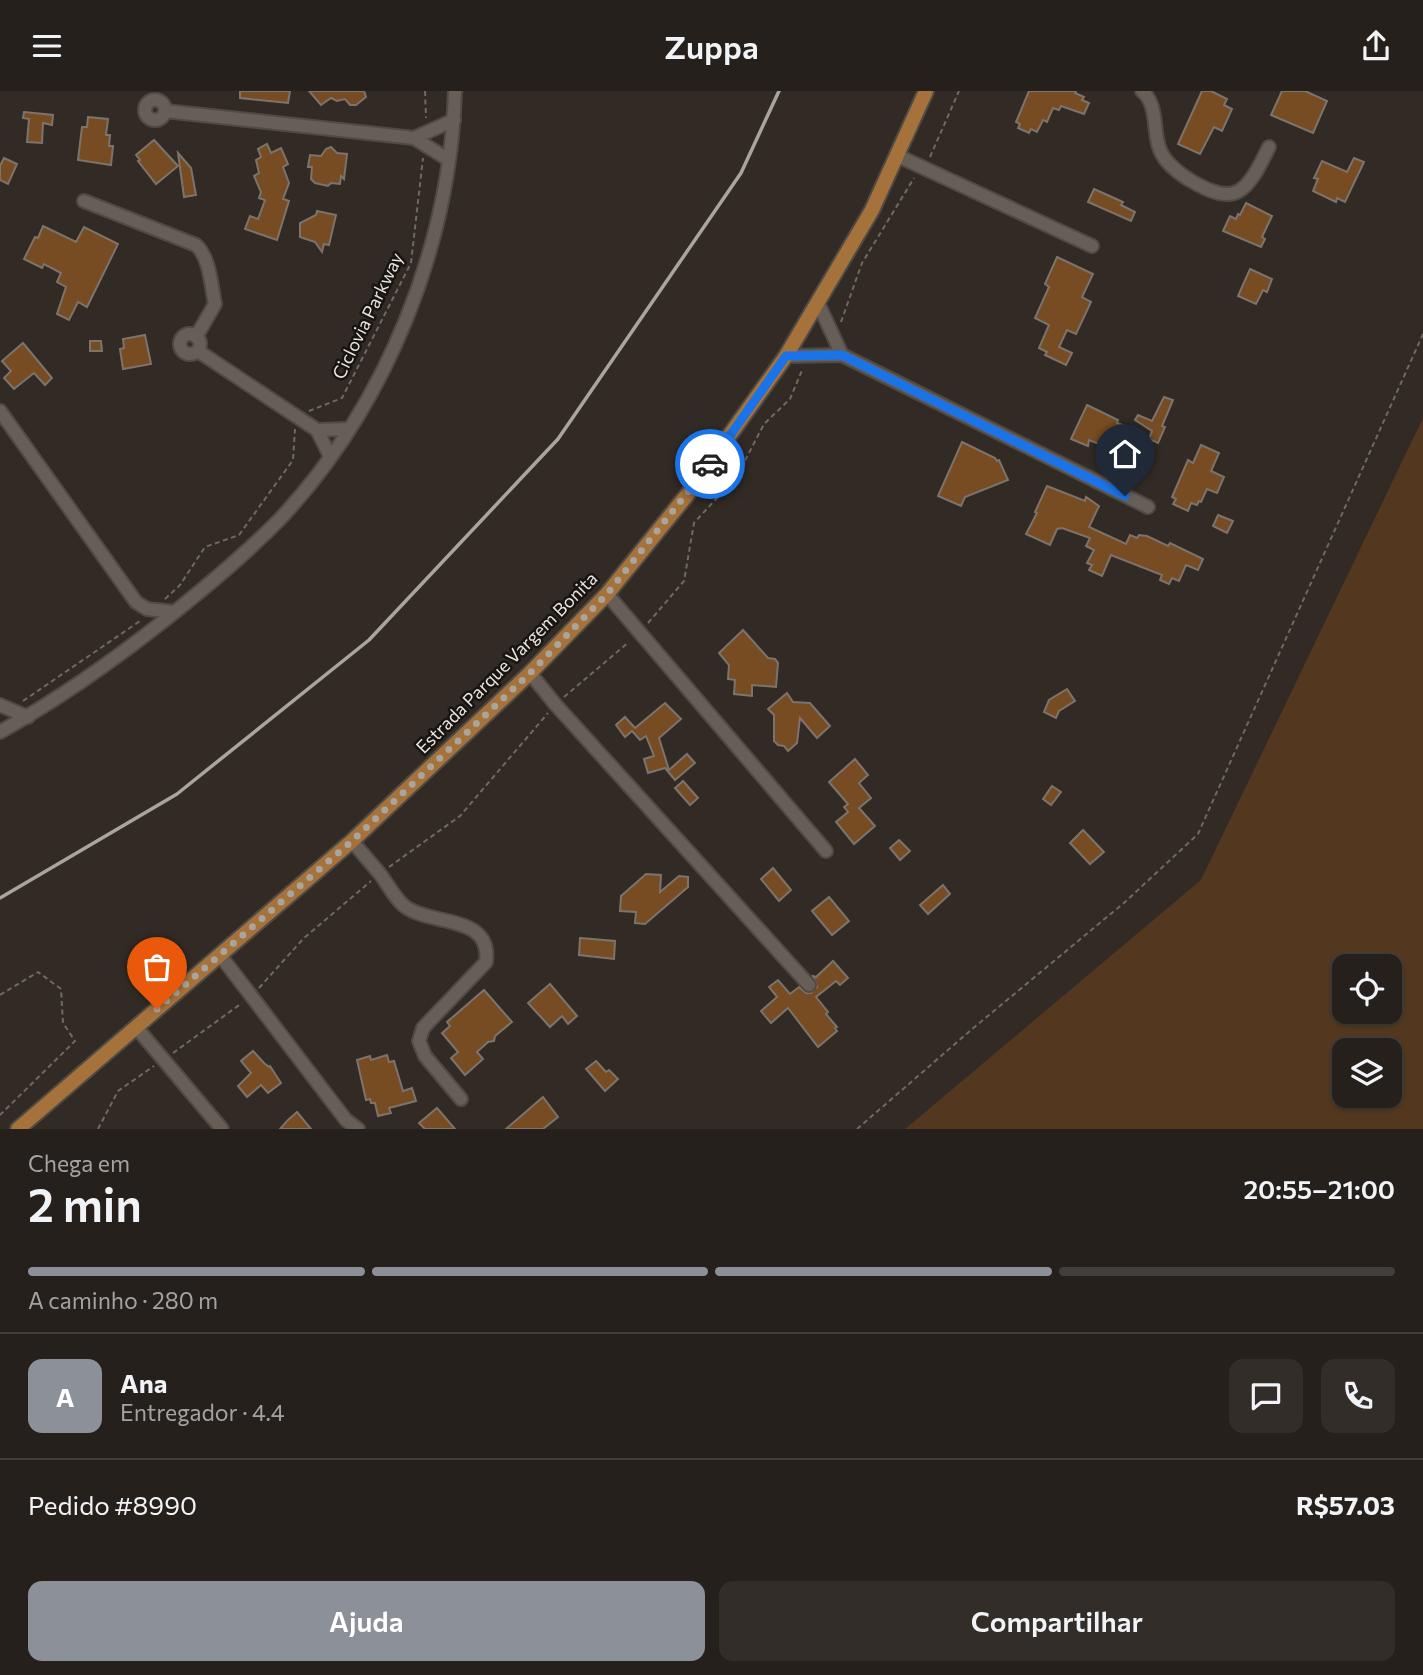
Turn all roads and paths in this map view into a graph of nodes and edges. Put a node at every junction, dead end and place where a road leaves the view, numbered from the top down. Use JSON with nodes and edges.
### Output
{"nodes":[{"id":1,"x":425,"y":91,"type":"edge"},
{"id":2,"x":455,"y":91,"type":"edge"},
{"id":3,"x":926,"y":91,"type":"edge"},
{"id":4,"x":1142,"y":91,"type":"edge"},
{"id":5,"x":164,"y":111,"type":"dead end"},
{"id":6,"x":454,"y":120,"type":"junction"},
{"id":7,"x":422,"y":139,"type":"junction"},
{"id":8,"x":1269,"y":147,"type":"dead end"},
{"id":9,"x":898,"y":156,"type":"junction"},
{"id":10,"x":449,"y":160,"type":"junction"},
{"id":11,"x":84,"y":201,"type":"dead end"},
{"id":12,"x":1092,"y":246,"type":"dead end"},
{"id":13,"x":818,"y":303,"type":"junction"},
{"id":14,"x":1423,"y":334,"type":"edge"},
{"id":15,"x":196,"y":337,"type":"junction"},
{"id":16,"x":198,"y":351,"type":"junction"},
{"id":17,"x":842,"y":355,"type":"junction"},
{"id":18,"x":786,"y":356,"type":"junction"},
{"id":19,"x":0,"y":411,"type":"edge"},
{"id":20,"x":296,"y":417,"type":"junction"},
{"id":21,"x":349,"y":429,"type":"junction"},
{"id":22,"x":317,"y":430,"type":"junction"},
{"id":23,"x":330,"y":456,"type":"junction"},
{"id":24,"x":1148,"y":507,"type":"dead end"},
{"id":25,"x":607,"y":594,"type":"junction"},
{"id":26,"x":153,"y":609,"type":"junction"},
{"id":27,"x":175,"y":612,"type":"junction"},
{"id":28,"x":530,"y":673,"type":"junction"},
{"id":29,"x":5,"y":708,"type":"edge"},
{"id":30,"x":28,"y":717,"type":"junction"},
{"id":31,"x":0,"y":732,"type":"edge"},
{"id":32,"x":352,"y":841,"type":"junction"},
{"id":33,"x":826,"y":851,"type":"dead end"},
{"id":34,"x":220,"y":955,"type":"junction"},
{"id":35,"x":809,"y":985,"type":"dead end"},
{"id":36,"x":0,"y":995,"type":"edge"},
{"id":37,"x":136,"y":1027,"type":"junction"},
{"id":38,"x":461,"y":1099,"type":"dead end"},
{"id":39,"x":0,"y":1115,"type":"edge"},
{"id":40,"x":19,"y":1129,"type":"edge"},
{"id":41,"x":222,"y":1129,"type":"edge"},
{"id":42,"x":358,"y":1129,"type":"edge"},
{"id":43,"x":857,"y":1129,"type":"edge"}],
"edges":[{"from":1,"to":7,"type":"path","name":"Ciclovia Parkway"},
{"from":2,"to":6,"type":"street"},
{"from":3,"to":9,"type":"main road","name":"Estrada Parque Vargem Bonita"},
{"from":4,"to":8,"type":"street"},
{"from":5,"to":7,"type":"street"},
{"from":6,"to":7,"type":"street"},
{"from":6,"to":10,"type":"street"},
{"from":7,"to":10,"type":"street"},
{"from":7,"to":20,"type":"path","name":"Ciclovia Parkway"},
{"from":9,"to":12,"type":"street"},
{"from":9,"to":13,"type":"main road","name":"Estrada Parque Vargem Bonita"},
{"from":10,"to":21,"type":"street"},
{"from":11,"to":15,"type":"street"},
{"from":13,"to":17,"type":"street"},
{"from":13,"to":18,"type":"main road","name":"Estrada Parque Vargem Bonita"},
{"from":14,"to":43,"type":"path"},
{"from":15,"to":16,"type":"street"},
{"from":15,"to":16,"type":"street"},
{"from":16,"to":20,"type":"street"},
{"from":17,"to":18,"type":"street"},
{"from":17,"to":24,"type":"street"},
{"from":18,"to":25,"type":"main road","name":"Estrada Parque Vargem Bonita"},
{"from":19,"to":26,"type":"street"},
{"from":20,"to":22,"type":"street"},
{"from":20,"to":26,"type":"path"},
{"from":21,"to":22,"type":"street"},
{"from":21,"to":23,"type":"street"},
{"from":22,"to":23,"type":"street"},
{"from":23,"to":27,"type":"street"},
{"from":25,"to":28,"type":"main road","name":"Estrada Parque Vargem Bonita"},
{"from":25,"to":33,"type":"street"},
{"from":26,"to":27,"type":"street"},
{"from":26,"to":29,"type":"path"},
{"from":27,"to":30,"type":"street"},
{"from":28,"to":32,"type":"main road","name":"Estrada Parque Vargem Bonita"},
{"from":28,"to":35,"type":"street"},
{"from":29,"to":30,"type":"street"},
{"from":30,"to":31,"type":"street"},
{"from":32,"to":34,"type":"main road","name":"Estrada Parque Vargem Bonita"},
{"from":32,"to":38,"type":"street"},
{"from":34,"to":37,"type":"main road","name":"Estrada Parque Vargem Bonita"},
{"from":34,"to":42,"type":"street"},
{"from":36,"to":39,"type":"path"},
{"from":37,"to":40,"type":"main road","name":"Estrada Parque Vargem Bonita"},
{"from":37,"to":41,"type":"street"}]}
